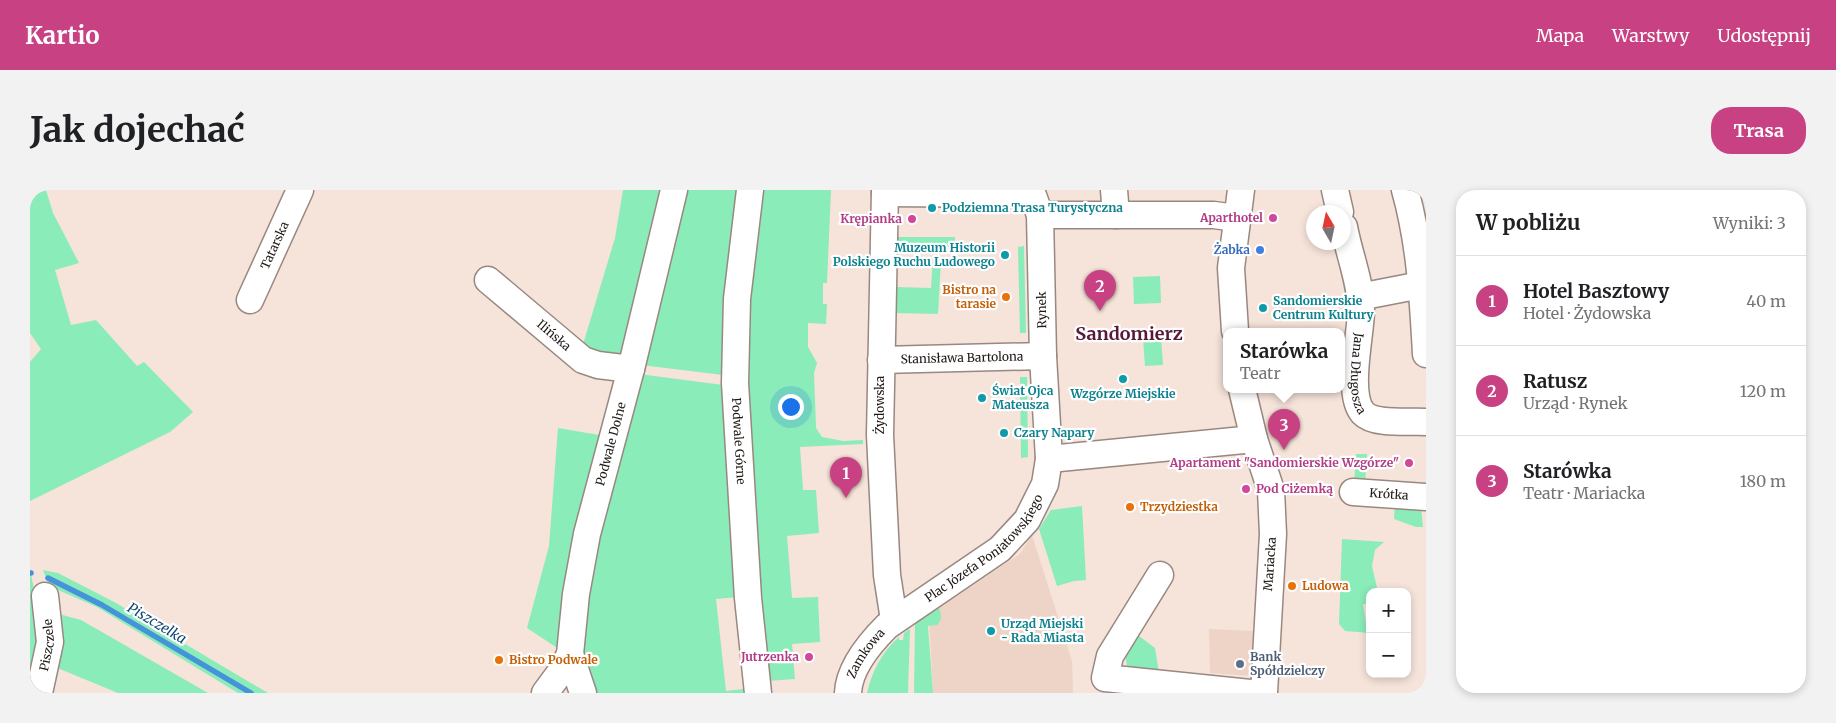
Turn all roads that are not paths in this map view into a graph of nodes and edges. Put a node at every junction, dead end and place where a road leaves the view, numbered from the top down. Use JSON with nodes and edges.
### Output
{"nodes":[{"id":1,"x":300,"y":190,"type":"edge"},
{"id":2,"x":674,"y":190,"type":"edge"},
{"id":3,"x":750,"y":190,"type":"edge"},
{"id":4,"x":1241,"y":190,"type":"edge"},
{"id":5,"x":1335,"y":190,"type":"edge"},
{"id":6,"x":1404,"y":190,"type":"edge"},
{"id":7,"x":885,"y":191,"type":"edge"},
{"id":8,"x":1035,"y":200,"type":"edge"},
{"id":9,"x":1115,"y":202,"type":"edge"},
{"id":10,"x":1338,"y":205,"type":"edge"},
{"id":11,"x":1236,"y":218,"type":"junction"},
{"id":12,"x":1419,"y":220,"type":"edge"},
{"id":13,"x":1349,"y":250,"type":"edge"},
{"id":14,"x":488,"y":280,"type":"dead end"},
{"id":15,"x":1421,"y":285,"type":"junction"},
{"id":16,"x":1359,"y":297,"type":"junction"},
{"id":17,"x":250,"y":300,"type":"dead end"},
{"id":18,"x":1235,"y":328,"type":"edge"},
{"id":19,"x":1426,"y":354,"type":"edge"},
{"id":20,"x":1043,"y":356,"type":"junction"},
{"id":21,"x":881,"y":360,"type":"junction"},
{"id":22,"x":631,"y":369,"type":"junction"},
{"id":23,"x":1243,"y":393,"type":"edge"},
{"id":24,"x":1426,"y":422,"type":"edge"},
{"id":25,"x":1254,"y":439,"type":"junction"},
{"id":26,"x":1050,"y":458,"type":"junction"},
{"id":27,"x":1353,"y":492,"type":"dead end"},
{"id":28,"x":1426,"y":497,"type":"edge"},
{"id":29,"x":1160,"y":575,"type":"dead end"},
{"id":30,"x":45,"y":596,"type":"dead end"},
{"id":31,"x":894,"y":620,"type":"junction"},
{"id":32,"x":570,"y":654,"type":"junction"},
{"id":33,"x":39,"y":693,"type":"edge"},
{"id":34,"x":545,"y":693,"type":"edge"},
{"id":35,"x":583,"y":693,"type":"edge"},
{"id":36,"x":758,"y":693,"type":"edge"},
{"id":37,"x":848,"y":693,"type":"edge"},
{"id":38,"x":1250,"y":693,"type":"edge"},
{"id":39,"x":1264,"y":693,"type":"edge"}],
"edges":[{"from":1,"to":17,"type":"street","name":"Tatarska"},
{"from":2,"to":22,"type":"street","name":"Podwale Dolne"},
{"from":3,"to":36,"type":"street","name":"Podwale Górne"},
{"from":4,"to":11,"type":"street"},
{"from":5,"to":10,"type":"street"},
{"from":6,"to":12,"type":"street"},
{"from":7,"to":8,"type":"street"},
{"from":7,"to":21,"type":"street","name":"Żydowska"},
{"from":8,"to":9,"type":"street"},
{"from":8,"to":20,"type":"street","name":"Rynek"},
{"from":9,"to":11,"type":"street"},
{"from":11,"to":18,"type":"street"},
{"from":12,"to":15,"type":"street"},
{"from":13,"to":16,"type":"street","name":"Jana Długosza"},
{"from":14,"to":22,"type":"street","name":"Ilińska"},
{"from":15,"to":16,"type":"street"},
{"from":15,"to":19,"type":"street"},
{"from":16,"to":24,"type":"street","name":"Jana Długosza"},
{"from":20,"to":21,"type":"street","name":"Stanisława Bartolona"},
{"from":20,"to":26,"type":"street","name":"Rynek"},
{"from":21,"to":31,"type":"street","name":"Żydowska"},
{"from":22,"to":32,"type":"street","name":"Podwale Dolne"},
{"from":23,"to":25,"type":"street"},
{"from":25,"to":26,"type":"street"},
{"from":25,"to":39,"type":"street","name":"Mariacka"},
{"from":26,"to":31,"type":"street","name":"Plac Józefa Poniatowskiego"},
{"from":27,"to":28,"type":"street","name":"Krótka"},
{"from":29,"to":38,"type":"street"},
{"from":30,"to":33,"type":"street","name":"Piszczele"},
{"from":31,"to":37,"type":"street","name":"Zamkowa"},
{"from":32,"to":34,"type":"street","name":"Podwale Dolne"},
{"from":32,"to":35,"type":"street"}]}
